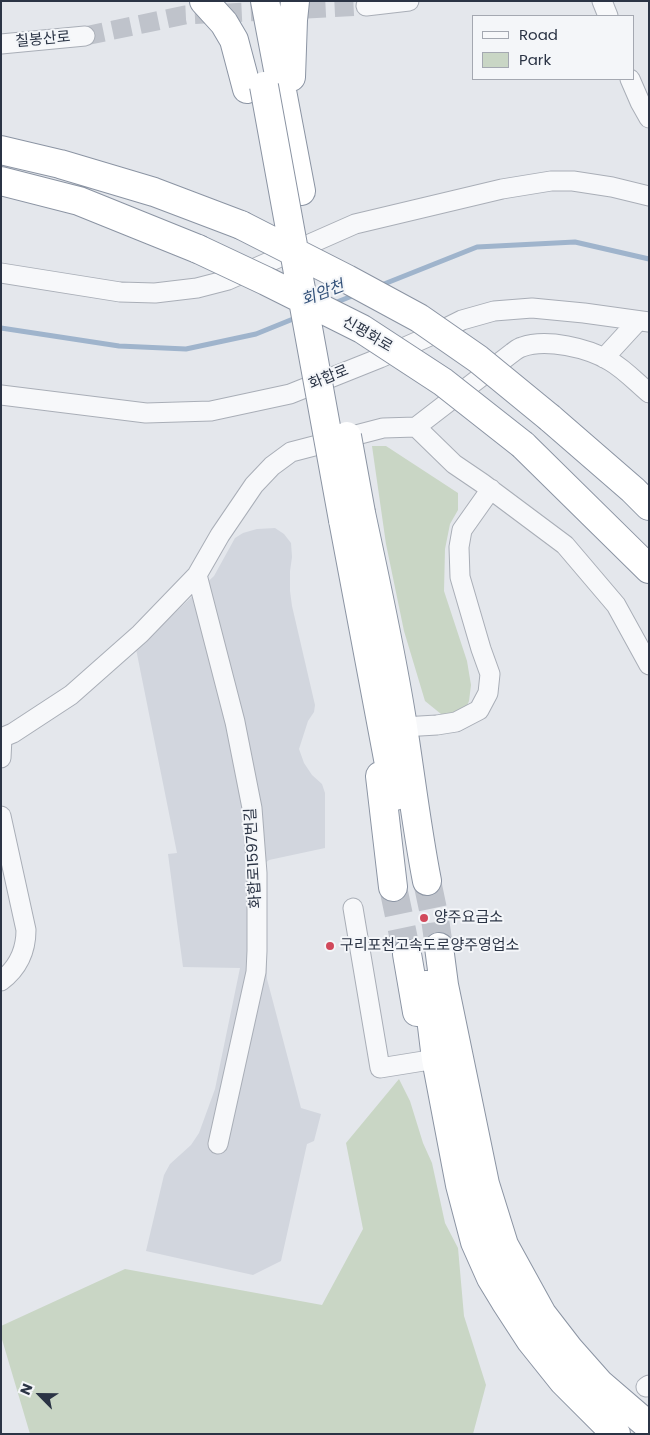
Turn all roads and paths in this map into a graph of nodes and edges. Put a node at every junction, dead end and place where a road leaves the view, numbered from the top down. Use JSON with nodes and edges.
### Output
{"nodes":[{"id":1,"x":204,"y":1,"type":"edge"},
{"id":2,"x":248,"y":1,"type":"edge"},
{"id":3,"x":265,"y":1,"type":"edge"},
{"id":4,"x":295,"y":1,"type":"edge"},
{"id":5,"x":408,"y":1,"type":"edge"},
{"id":6,"x":602,"y":1,"type":"edge"},
{"id":7,"x":366,"y":6,"type":"dead end"},
{"id":8,"x":608,"y":15,"type":"edge"},
{"id":9,"x":85,"y":36,"type":"tunnel mouth"},
{"id":10,"x":1,"y":44,"type":"edge"},
{"id":11,"x":271,"y":85,"type":"junction"},
{"id":12,"x":638,"y":86,"type":"edge"},
{"id":13,"x":649,"y":118,"type":"edge"},
{"id":14,"x":1,"y":150,"type":"edge"},
{"id":15,"x":1,"y":181,"type":"edge"},
{"id":16,"x":649,"y":196,"type":"edge"},
{"id":17,"x":1,"y":273,"type":"edge"},
{"id":18,"x":643,"y":322,"type":"edge"},
{"id":19,"x":604,"y":358,"type":"junction"},
{"id":20,"x":649,"y":393,"type":"edge"},
{"id":21,"x":1,"y":395,"type":"edge"},
{"id":22,"x":416,"y":427,"type":"junction"},
{"id":23,"x":490,"y":489,"type":"junction"},
{"id":24,"x":649,"y":506,"type":"edge"},
{"id":25,"x":352,"y":517,"type":"junction"},
{"id":26,"x":649,"y":569,"type":"edge"},
{"id":27,"x":197,"y":575,"type":"junction"},
{"id":28,"x":649,"y":664,"type":"edge"},
{"id":29,"x":409,"y":727,"type":"junction"},
{"id":30,"x":2,"y":738,"type":"edge"},
{"id":31,"x":1,"y":758,"type":"edge"},
{"id":32,"x":1,"y":816,"type":"edge"},
{"id":33,"x":353,"y":908,"type":"dead end"},
{"id":34,"x":1,"y":981,"type":"edge"},
{"id":35,"x":430,"y":1060,"type":"junction"},
{"id":36,"x":218,"y":1144,"type":"dead end"},
{"id":37,"x":649,"y":1426,"type":"edge"},
{"id":38,"x":616,"y":1434,"type":"edge"}],
"edges":[{"from":1,"to":11,"type":"highway"},
{"from":2,"to":11,"type":"highway"},
{"from":3,"to":11,"type":"highway"},
{"from":4,"to":11,"type":"highway"},
{"from":5,"to":7,"type":"street"},
{"from":6,"to":8,"type":"street"},
{"from":9,"to":10,"type":"street","name":"칠봉산로"},
{"from":11,"to":25,"type":"highway","bridge":true},
{"from":11,"to":25,"type":"highway","bridge":true},
{"from":12,"to":13,"type":"street"},
{"from":14,"to":24,"type":"highway","bridge":true},
{"from":15,"to":26,"type":"highway","name":"신평화로","bridge":true},
{"from":16,"to":17,"type":"street"},
{"from":18,"to":19,"type":"street"},
{"from":18,"to":21,"type":"street","name":"화합로"},
{"from":19,"to":20,"type":"street"},
{"from":19,"to":22,"type":"street"},
{"from":22,"to":23,"type":"street"},
{"from":22,"to":27,"type":"street"},
{"from":23,"to":28,"type":"street"},
{"from":23,"to":29,"type":"street"},
{"from":25,"to":29,"type":"highway"},
{"from":25,"to":29,"type":"highway"},
{"from":27,"to":30,"type":"street"},
{"from":27,"to":36,"type":"street","name":"화합로1597번길"},
{"from":30,"to":31,"type":"street"},
{"from":32,"to":34,"type":"street"},
{"from":33,"to":35,"type":"street"},
{"from":35,"to":37,"type":"highway"},
{"from":35,"to":38,"type":"highway"}]}
